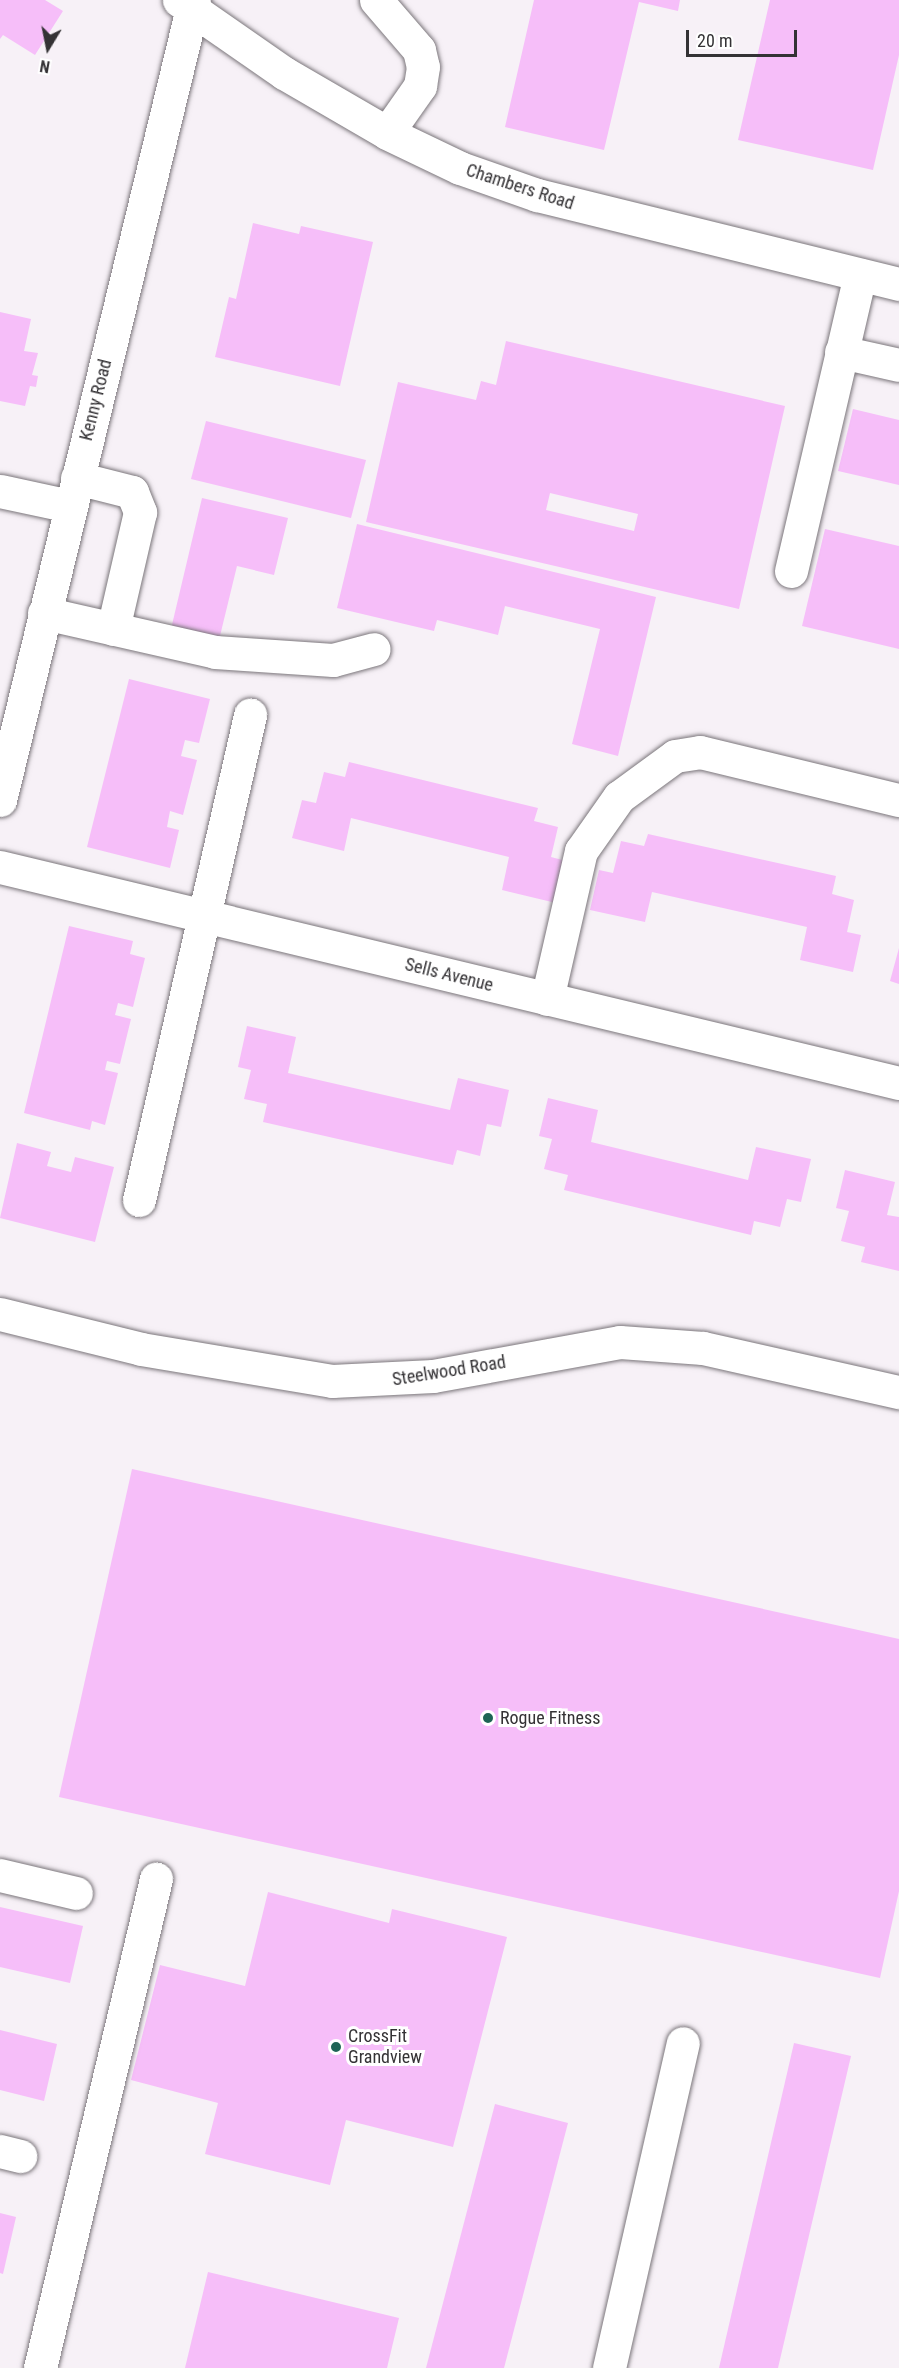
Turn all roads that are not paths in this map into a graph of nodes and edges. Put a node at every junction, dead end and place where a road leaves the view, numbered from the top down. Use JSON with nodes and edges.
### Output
{"nodes":[{"id":1,"x":376,"y":0,"type":"edge"},
{"id":2,"x":188,"y":3,"type":"edge"},
{"id":3,"x":387,"y":133,"type":"junction"},
{"id":4,"x":860,"y":275,"type":"junction"},
{"id":5,"x":899,"y":284,"type":"edge"},
{"id":6,"x":841,"y":352,"type":"junction"},
{"id":7,"x":899,"y":365,"type":"edge"},
{"id":8,"x":0,"y":491,"type":"edge"},
{"id":9,"x":73,"y":492,"type":"junction"},
{"id":10,"x":791,"y":571,"type":"dead end"},
{"id":11,"x":44,"y":613,"type":"junction"},
{"id":12,"x":113,"y":628,"type":"junction"},
{"id":13,"x":374,"y":649,"type":"dead end"},
{"id":14,"x":250,"y":715,"type":"dead end"},
{"id":15,"x":0,"y":800,"type":"edge"},
{"id":16,"x":899,"y":800,"type":"edge"},
{"id":17,"x":0,"y":867,"type":"edge"},
{"id":18,"x":205,"y":916,"type":"junction"},
{"id":19,"x":547,"y":999,"type":"junction"},
{"id":20,"x":899,"y":1083,"type":"edge"},
{"id":21,"x":139,"y":1200,"type":"dead end"},
{"id":22,"x":0,"y":1314,"type":"edge"},
{"id":23,"x":899,"y":1392,"type":"edge"},
{"id":24,"x":0,"y":1875,"type":"edge"},
{"id":25,"x":156,"y":1879,"type":"dead end"},
{"id":26,"x":76,"y":1893,"type":"dead end"},
{"id":27,"x":683,"y":2043,"type":"dead end"},
{"id":28,"x":40,"y":2368,"type":"edge"},
{"id":29,"x":609,"y":2368,"type":"edge"}],
"edges":[{"from":1,"to":3,"type":"street"},
{"from":2,"to":3,"type":"street","name":"Chambers Road"},
{"from":2,"to":9,"type":"street","name":"Kenny Road"},
{"from":3,"to":4,"type":"street","name":"Chambers Road"},
{"from":4,"to":5,"type":"street","name":"Chambers Road"},
{"from":4,"to":6,"type":"street"},
{"from":6,"to":7,"type":"street"},
{"from":6,"to":10,"type":"street"},
{"from":8,"to":9,"type":"street"},
{"from":9,"to":11,"type":"street","name":"Kenny Road"},
{"from":9,"to":12,"type":"street"},
{"from":11,"to":12,"type":"street"},
{"from":11,"to":15,"type":"street","name":"Kenny Road"},
{"from":12,"to":13,"type":"street"},
{"from":14,"to":18,"type":"street"},
{"from":16,"to":19,"type":"street"},
{"from":17,"to":18,"type":"street","name":"Sells Avenue"},
{"from":18,"to":19,"type":"street","name":"Sells Avenue"},
{"from":18,"to":21,"type":"street"},
{"from":19,"to":20,"type":"street","name":"Sells Avenue"},
{"from":22,"to":23,"type":"street","name":"Steelwood Road"},
{"from":24,"to":26,"type":"street"},
{"from":25,"to":28,"type":"street"},
{"from":27,"to":29,"type":"street"}]}
